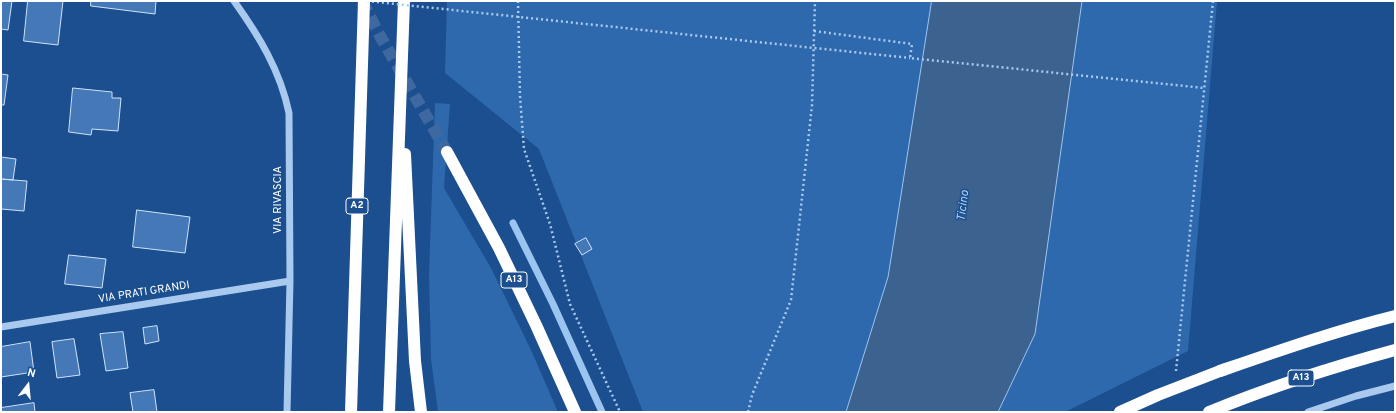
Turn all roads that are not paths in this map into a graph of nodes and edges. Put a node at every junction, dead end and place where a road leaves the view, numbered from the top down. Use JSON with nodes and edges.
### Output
{"nodes":[{"id":1,"x":234,"y":1,"type":"edge"},
{"id":2,"x":366,"y":1,"type":"edge"},
{"id":3,"x":404,"y":1,"type":"edge"},
{"id":4,"x":401,"y":77,"type":"junction"},
{"id":5,"x":447,"y":152,"type":"tunnel mouth"},
{"id":6,"x":290,"y":281,"type":"junction"},
{"id":7,"x":1395,"y":316,"type":"edge"},
{"id":8,"x":1,"y":327,"type":"edge"},
{"id":9,"x":1395,"y":350,"type":"edge"},
{"id":10,"x":1395,"y":386,"type":"edge"},
{"id":11,"x":287,"y":412,"type":"edge"},
{"id":12,"x":351,"y":412,"type":"edge"},
{"id":13,"x":389,"y":412,"type":"edge"},
{"id":14,"x":422,"y":412,"type":"edge"},
{"id":15,"x":575,"y":412,"type":"edge"},
{"id":16,"x":1120,"y":412,"type":"edge"},
{"id":17,"x":1209,"y":412,"type":"edge"},
{"id":18,"x":1308,"y":412,"type":"edge"}],
"edges":[{"from":1,"to":6,"type":"street","name":"VIA RIVASCIA"},
{"from":2,"to":12,"type":"highway","number":"A2"},
{"from":3,"to":4,"type":"highway"},
{"from":4,"to":13,"type":"highway"},
{"from":4,"to":14,"type":"highway"},
{"from":5,"to":15,"type":"highway","number":"A13"},
{"from":6,"to":8,"type":"street","name":"VIA PRATI GRANDI"},
{"from":6,"to":11,"type":"street","name":"VIA RIVASCIA"},
{"from":7,"to":16,"type":"highway","bridge":true},
{"from":9,"to":17,"type":"highway","number":"A13"},
{"from":10,"to":18,"type":"street"}]}
